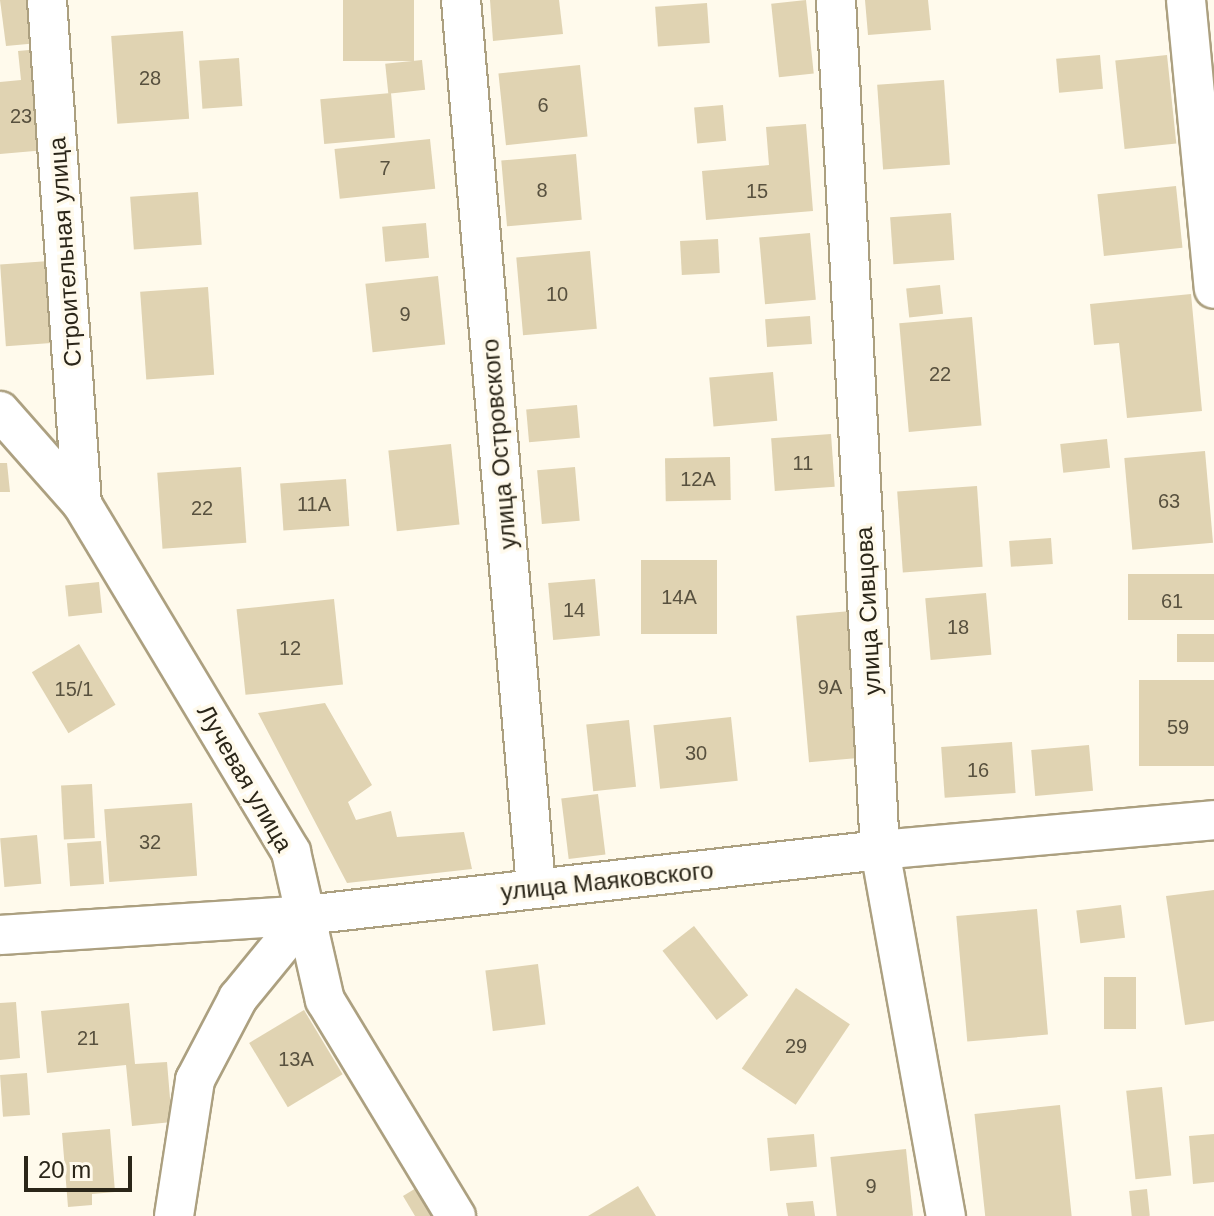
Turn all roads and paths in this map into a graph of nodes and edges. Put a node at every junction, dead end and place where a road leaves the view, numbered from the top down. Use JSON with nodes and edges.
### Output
{"nodes":[{"id":1,"x":47,"y":0,"type":"edge"},
{"id":2,"x":461,"y":0,"type":"edge"},
{"id":3,"x":836,"y":0,"type":"edge"},
{"id":4,"x":1186,"y":0,"type":"edge"},
{"id":5,"x":1214,"y":289,"type":"edge"},
{"id":6,"x":0,"y":411,"type":"edge"},
{"id":7,"x":82,"y":504,"type":"junction"},
{"id":8,"x":1214,"y":820,"type":"edge"},
{"id":9,"x":880,"y":850,"type":"junction"},
{"id":10,"x":536,"y":888,"type":"junction"},
{"id":11,"x":306,"y":915,"type":"junction"},
{"id":12,"x":0,"y":935,"type":"edge"},
{"id":13,"x":174,"y":1216,"type":"edge"},
{"id":14,"x":456,"y":1216,"type":"edge"},
{"id":15,"x":946,"y":1216,"type":"edge"}],
"edges":[{"from":1,"to":7,"type":"street","name":"Строительная улица"},
{"from":2,"to":10,"type":"street","name":"улица Островского"},
{"from":3,"to":9,"type":"street","name":"улица Сивцова"},
{"from":4,"to":5,"type":"street"},
{"from":6,"to":7,"type":"street","name":"Лучевая улица"},
{"from":7,"to":11,"type":"street","name":"Лучевая улица"},
{"from":8,"to":9,"type":"street","name":"улица Маяковского"},
{"from":9,"to":10,"type":"street","name":"улица Маяковского"},
{"from":9,"to":15,"type":"street","name":"улица Сивцова"},
{"from":10,"to":11,"type":"street","name":"улица Маяковского"},
{"from":11,"to":12,"type":"street","name":"улица Маяковского"},
{"from":11,"to":13,"type":"street"},
{"from":11,"to":14,"type":"street","name":"Лучевая улица"}]}
